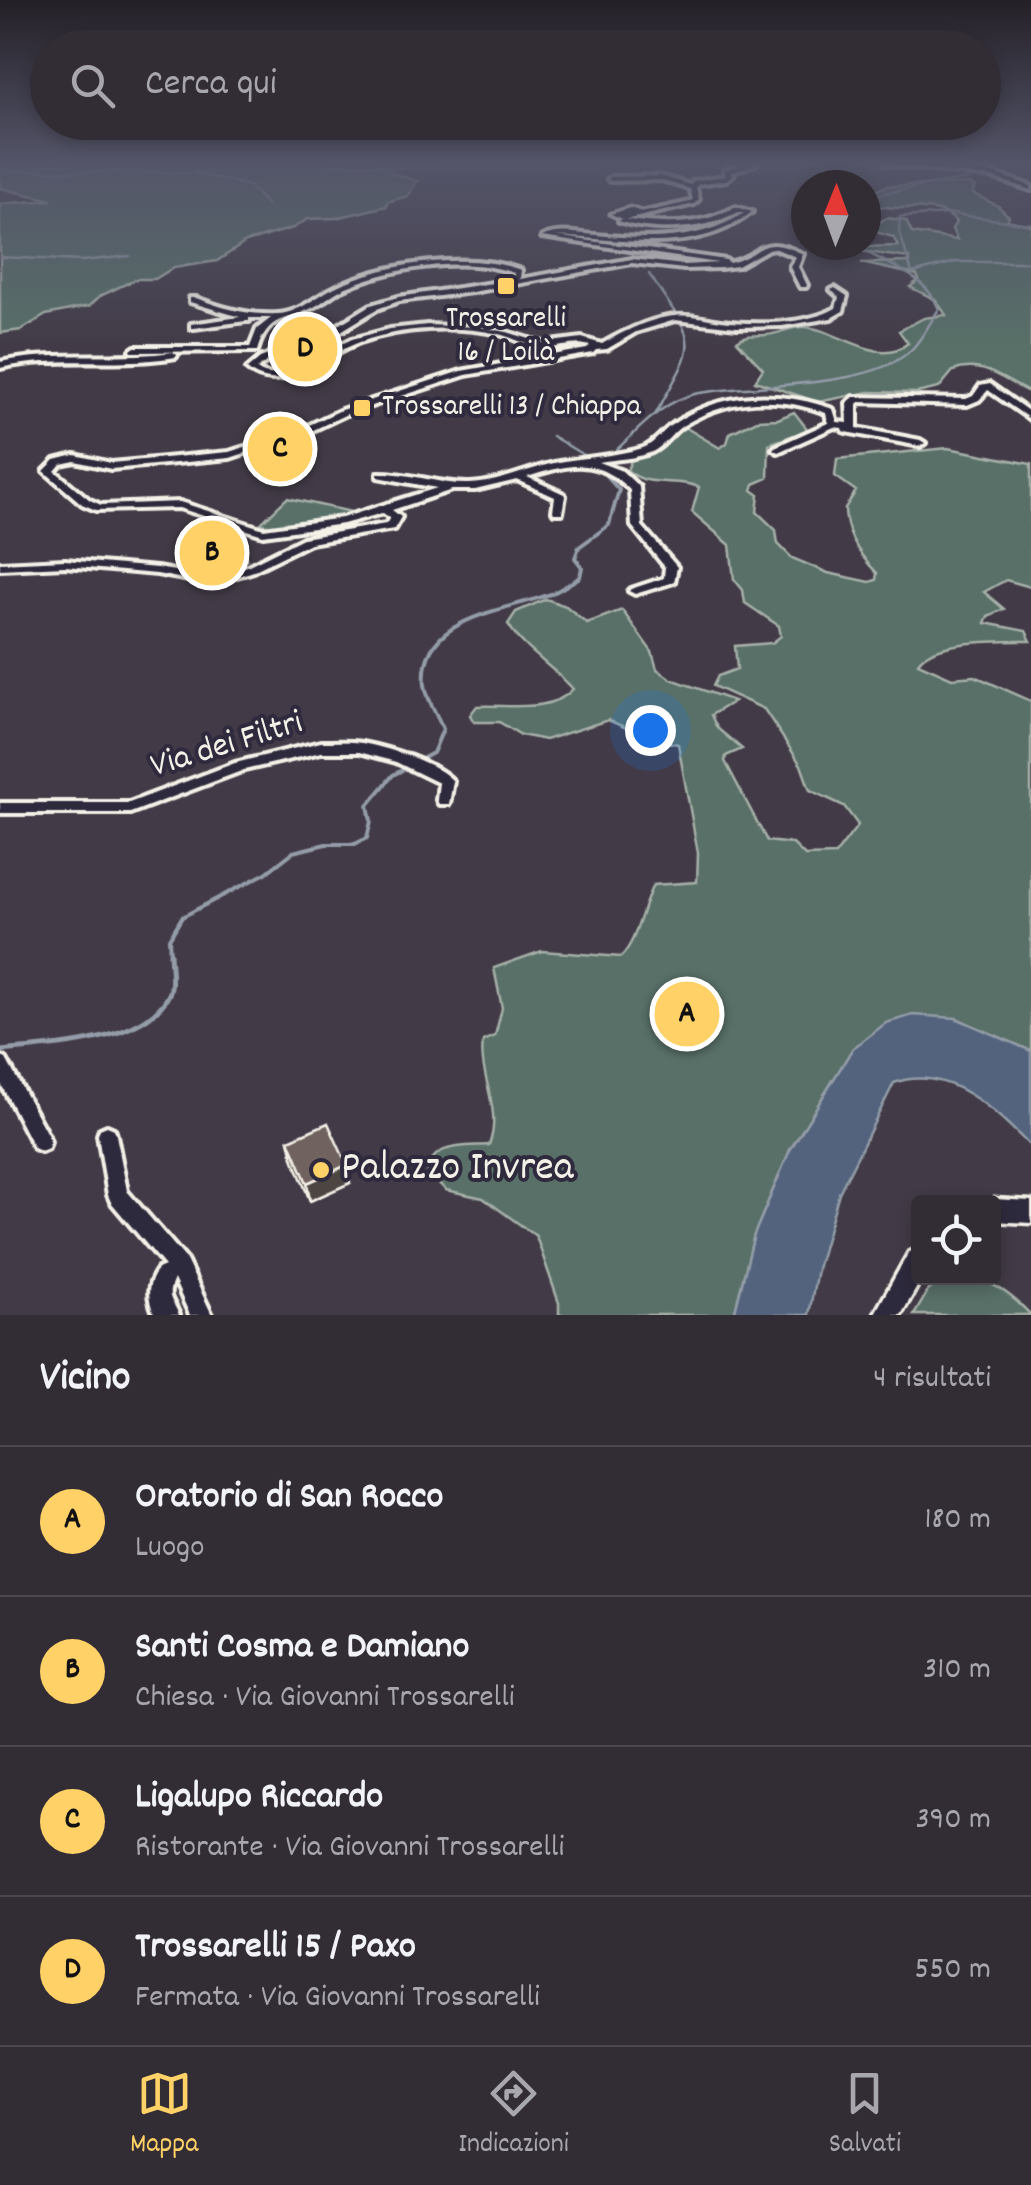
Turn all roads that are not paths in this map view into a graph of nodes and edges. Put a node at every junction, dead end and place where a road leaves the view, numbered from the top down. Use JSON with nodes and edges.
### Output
{"nodes":[{"id":1,"x":729,"y":225,"type":"edge"},
{"id":2,"x":721,"y":266,"type":"junction"},
{"id":3,"x":516,"y":282,"type":"junction"},
{"id":4,"x":803,"y":285,"type":"dead end"},
{"id":5,"x":821,"y":293,"type":"dead end"},
{"id":6,"x":193,"y":300,"type":"dead end"},
{"id":7,"x":282,"y":316,"type":"junction"},
{"id":8,"x":258,"y":317,"type":"junction"},
{"id":9,"x":194,"y":326,"type":"dead end"},
{"id":10,"x":595,"y":347,"type":"junction"},
{"id":11,"x":135,"y":350,"type":"dead end"},
{"id":12,"x":205,"y":351,"type":"junction"},
{"id":13,"x":0,"y":364,"type":"edge"},
{"id":14,"x":1031,"y":418,"type":"edge"},
{"id":15,"x":833,"y":424,"type":"junction"},
{"id":16,"x":846,"y":429,"type":"junction"},
{"id":17,"x":920,"y":444,"type":"dead end"},
{"id":18,"x":778,"y":448,"type":"dead end"},
{"id":19,"x":601,"y":460,"type":"junction"},
{"id":20,"x":382,"y":475,"type":"dead end"},
{"id":21,"x":516,"y":476,"type":"junction"},
{"id":22,"x":452,"y":486,"type":"junction"},
{"id":23,"x":384,"y":509,"type":"junction"},
{"id":24,"x":558,"y":511,"type":"dead end"},
{"id":25,"x":0,"y":566,"type":"edge"},
{"id":26,"x":636,"y":591,"type":"dead end"},
{"id":27,"x":444,"y":800,"type":"dead end"},
{"id":28,"x":0,"y":808,"type":"edge"},
{"id":29,"x":1,"y":1069,"type":"edge"},
{"id":30,"x":108,"y":1135,"type":"dead end"},
{"id":31,"x":41,"y":1142,"type":"dead end"},
{"id":32,"x":1001,"y":1210,"type":"edge"},
{"id":33,"x":1031,"y":1212,"type":"edge"},
{"id":34,"x":911,"y":1274,"type":"edge"},
{"id":35,"x":165,"y":1276,"type":"dead end"},
{"id":36,"x":168,"y":1315,"type":"edge"},
{"id":37,"x":201,"y":1315,"type":"edge"},
{"id":38,"x":887,"y":1315,"type":"edge"}],
"edges":[{"from":1,"to":2,"type":"street"},
{"from":2,"to":3,"type":"street"},
{"from":2,"to":4,"type":"street"},
{"from":3,"to":7,"type":"street"},
{"from":3,"to":10,"type":"street"},
{"from":5,"to":10,"type":"street"},
{"from":6,"to":8,"type":"street"},
{"from":7,"to":8,"type":"street"},
{"from":7,"to":12,"type":"street"},
{"from":8,"to":9,"type":"street"},
{"from":10,"to":23,"type":"street"},
{"from":11,"to":12,"type":"street"},
{"from":12,"to":13,"type":"street"},
{"from":14,"to":16,"type":"street"},
{"from":15,"to":16,"type":"street"},
{"from":15,"to":18,"type":"street"},
{"from":15,"to":19,"type":"street"},
{"from":16,"to":17,"type":"street"},
{"from":19,"to":21,"type":"street"},
{"from":19,"to":26,"type":"street"},
{"from":20,"to":22,"type":"street"},
{"from":21,"to":22,"type":"street"},
{"from":21,"to":24,"type":"street"},
{"from":22,"to":23,"type":"street"},
{"from":23,"to":25,"type":"street"},
{"from":27,"to":28,"type":"street","name":"Via dei Filtri"},
{"from":29,"to":31,"type":"street"},
{"from":30,"to":37,"type":"street"},
{"from":32,"to":33,"type":"street"},
{"from":34,"to":38,"type":"street"},
{"from":35,"to":36,"type":"street"}]}
